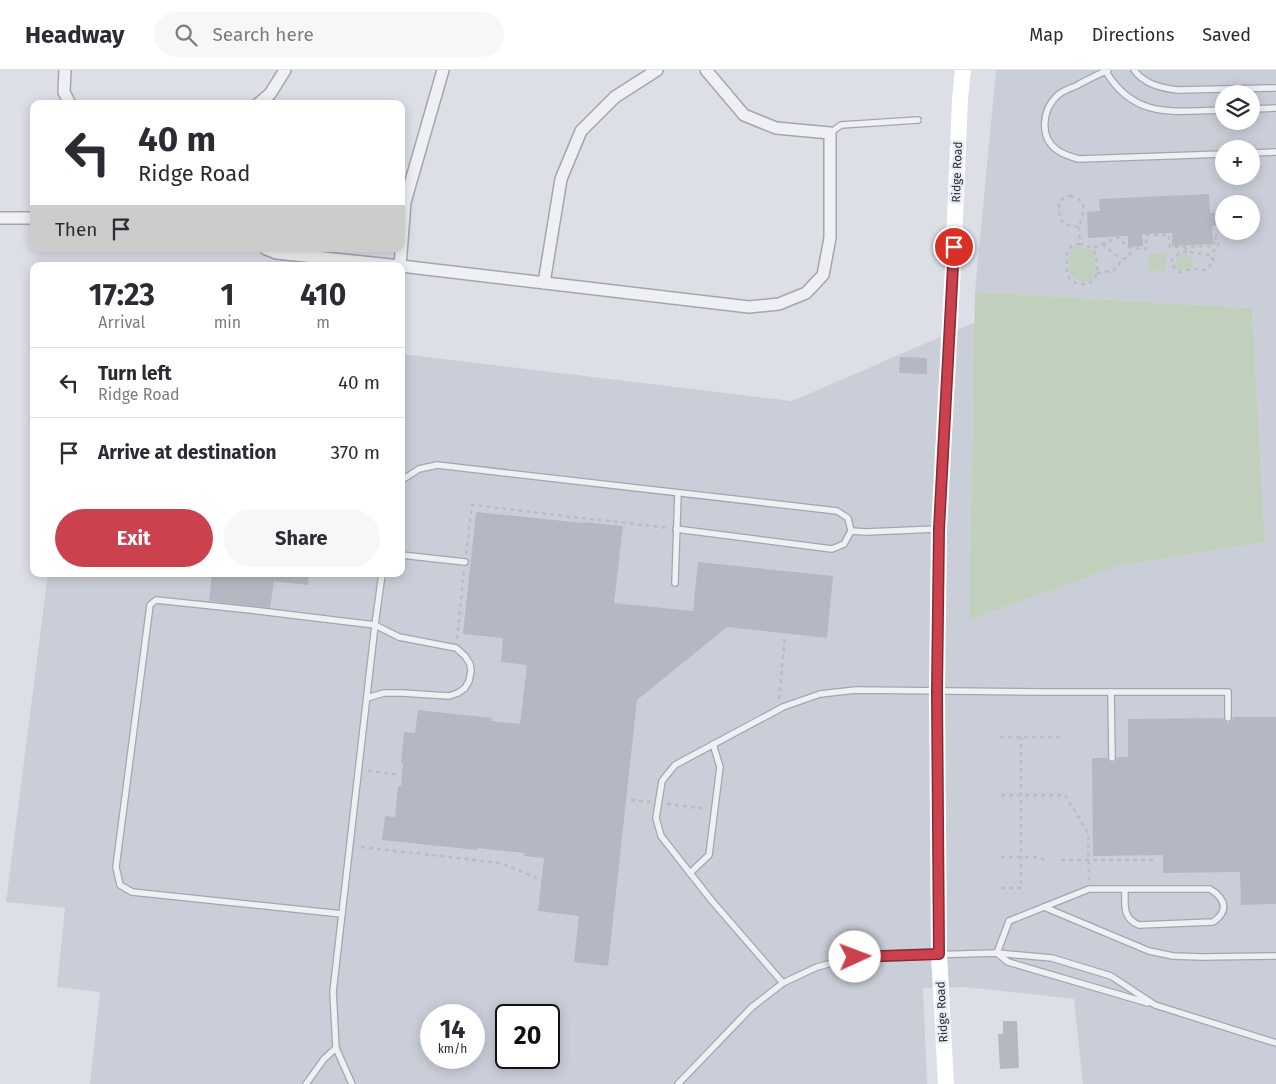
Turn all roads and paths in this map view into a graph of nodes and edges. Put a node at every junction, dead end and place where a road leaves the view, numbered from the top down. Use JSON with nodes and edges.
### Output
{"nodes":[{"id":1,"x":65,"y":70,"type":"edge"},
{"id":2,"x":285,"y":70,"type":"edge"},
{"id":3,"x":444,"y":70,"type":"edge"},
{"id":4,"x":657,"y":70,"type":"edge"},
{"id":5,"x":706,"y":70,"type":"edge"},
{"id":6,"x":963,"y":70,"type":"edge"},
{"id":7,"x":1106,"y":70,"type":"edge"},
{"id":8,"x":1134,"y":70,"type":"edge"},
{"id":9,"x":1276,"y":88,"type":"edge"},
{"id":10,"x":68,"y":100,"type":"edge"},
{"id":11,"x":263,"y":100,"type":"edge"},
{"id":12,"x":1276,"y":108,"type":"edge"},
{"id":13,"x":1260,"y":109,"type":"edge"},
{"id":14,"x":1215,"y":110,"type":"edge"},
{"id":15,"x":918,"y":120,"type":"dead end"},
{"id":16,"x":830,"y":133,"type":"junction"},
{"id":17,"x":1276,"y":152,"type":"edge"},
{"id":18,"x":1260,"y":153,"type":"edge"},
{"id":19,"x":1215,"y":154,"type":"edge"},
{"id":20,"x":405,"y":202,"type":"edge"},
{"id":21,"x":0,"y":218,"type":"edge"},
{"id":22,"x":30,"y":218,"type":"edge"},
{"id":23,"x":1079,"y":227,"type":"junction"},
{"id":24,"x":1214,"y":238,"type":"joint"},
{"id":25,"x":1080,"y":244,"type":"junction"},
{"id":26,"x":1102,"y":244,"type":"junction"},
{"id":27,"x":1185,"y":247,"type":"junction"},
{"id":28,"x":1093,"y":248,"type":"junction"},
{"id":29,"x":1130,"y":248,"type":"junction"},
{"id":30,"x":274,"y":252,"type":"edge"},
{"id":31,"x":1187,"y":252,"type":"junction"},
{"id":32,"x":1209,"y":254,"type":"junction"},
{"id":33,"x":1121,"y":259,"type":"junction"},
{"id":34,"x":363,"y":262,"type":"edge"},
{"id":35,"x":405,"y":266,"type":"edge"},
{"id":36,"x":1097,"y":273,"type":"junction"},
{"id":37,"x":544,"y":283,"type":"junction"},
{"id":38,"x":405,"y":478,"type":"edge"},
{"id":39,"x":678,"y":493,"type":"junction"},
{"id":40,"x":676,"y":529,"type":"junction"},
{"id":41,"x":939,"y":529,"type":"junction"},
{"id":42,"x":851,"y":532,"type":"junction"},
{"id":43,"x":405,"y":555,"type":"edge"},
{"id":44,"x":465,"y":562,"type":"junction"},
{"id":45,"x":382,"y":577,"type":"edge"},
{"id":46,"x":675,"y":584,"type":"dead end"},
{"id":47,"x":375,"y":625,"type":"junction"},
{"id":48,"x":785,"y":636,"type":"dead end"},
{"id":49,"x":456,"y":648,"type":"junction"},
{"id":50,"x":937,"y":691,"type":"junction"},
{"id":51,"x":1111,"y":692,"type":"junction"},
{"id":52,"x":367,"y":698,"type":"junction"},
{"id":53,"x":783,"y":707,"type":"junction"},
{"id":54,"x":1228,"y":718,"type":"dead end"},
{"id":55,"x":1000,"y":737,"type":"dead end"},
{"id":56,"x":1021,"y":737,"type":"junction"},
{"id":57,"x":1061,"y":737,"type":"dead end"},
{"id":58,"x":713,"y":744,"type":"junction"},
{"id":59,"x":1112,"y":758,"type":"dead end"},
{"id":60,"x":359,"y":770,"type":"junction"},
{"id":61,"x":400,"y":775,"type":"dead end"},
{"id":62,"x":1001,"y":795,"type":"dead end"},
{"id":63,"x":1021,"y":795,"type":"junction"},
{"id":64,"x":631,"y":800,"type":"dead end"},
{"id":65,"x":658,"y":803,"type":"junction"},
{"id":66,"x":715,"y":811,"type":"junction"},
{"id":67,"x":361,"y":847,"type":"dead end"},
{"id":68,"x":1001,"y":858,"type":"dead end"},
{"id":69,"x":1021,"y":858,"type":"junction"},
{"id":70,"x":1050,"y":860,"type":"dead end"},
{"id":71,"x":1061,"y":860,"type":"dead end"},
{"id":72,"x":1088,"y":860,"type":"junction"},
{"id":73,"x":1157,"y":860,"type":"dead end"},
{"id":74,"x":690,"y":873,"type":"junction"},
{"id":75,"x":538,"y":879,"type":"dead end"},
{"id":76,"x":1001,"y":888,"type":"dead end"},
{"id":77,"x":1089,"y":889,"type":"junction"},
{"id":78,"x":1125,"y":889,"type":"junction"},
{"id":79,"x":1044,"y":907,"type":"junction"},
{"id":80,"x":342,"y":914,"type":"junction"},
{"id":81,"x":997,"y":952,"type":"junction"},
{"id":82,"x":939,"y":954,"type":"junction"},
{"id":83,"x":1276,"y":956,"type":"edge"},
{"id":84,"x":783,"y":983,"type":"junction"},
{"id":85,"x":1154,"y":1005,"type":"junction"},
{"id":86,"x":1276,"y":1043,"type":"edge"},
{"id":87,"x":336,"y":1048,"type":"junction"},
{"id":88,"x":306,"y":1084,"type":"edge"},
{"id":89,"x":352,"y":1084,"type":"edge"},
{"id":90,"x":678,"y":1084,"type":"edge"},
{"id":91,"x":946,"y":1084,"type":"edge"}],
"edges":[{"from":1,"to":10,"type":"street"},
{"from":2,"to":11,"type":"street"},
{"from":3,"to":20,"type":"street"},
{"from":4,"to":37,"type":"street"},
{"from":5,"to":16,"type":"street"},
{"from":6,"to":41,"type":"street","name":"Ridge Road"},
{"from":7,"to":14,"type":"lane"},
{"from":7,"to":19,"type":"lane"},
{"from":8,"to":9,"type":"lane"},
{"from":12,"to":13,"type":"lane"},
{"from":15,"to":16,"type":"lane"},
{"from":16,"to":37,"type":"street"},
{"from":17,"to":18,"type":"lane"},
{"from":21,"to":22,"type":"street"},
{"from":23,"to":23,"type":"path"},
{"from":23,"to":25,"type":"path"},
{"from":24,"to":27,"type":"path"},
{"from":24,"to":32,"type":"path"},
{"from":25,"to":28,"type":"path"},
{"from":25,"to":36,"type":"path"},
{"from":26,"to":28,"type":"path"},
{"from":26,"to":29,"type":"path"},
{"from":26,"to":33,"type":"path"},
{"from":27,"to":29,"type":"path"},
{"from":27,"to":31,"type":"path"},
{"from":28,"to":36,"type":"path"},
{"from":29,"to":33,"type":"path"},
{"from":30,"to":34,"type":"street"},
{"from":31,"to":32,"type":"path"},
{"from":31,"to":32,"type":"path"},
{"from":33,"to":36,"type":"path"},
{"from":35,"to":37,"type":"street"},
{"from":38,"to":39,"type":"lane"},
{"from":39,"to":40,"type":"lane"},
{"from":39,"to":42,"type":"lane"},
{"from":40,"to":42,"type":"lane"},
{"from":40,"to":44,"type":"path"},
{"from":40,"to":46,"type":"lane"},
{"from":41,"to":42,"type":"lane"},
{"from":41,"to":50,"type":"street","name":"Ridge Road"},
{"from":43,"to":44,"type":"lane"},
{"from":44,"to":49,"type":"path"},
{"from":45,"to":47,"type":"lane"},
{"from":47,"to":49,"type":"lane"},
{"from":47,"to":52,"type":"lane"},
{"from":47,"to":80,"type":"lane"},
{"from":48,"to":53,"type":"path"},
{"from":49,"to":52,"type":"lane"},
{"from":50,"to":51,"type":"lane"},
{"from":50,"to":53,"type":"lane"},
{"from":50,"to":82,"type":"street","name":"Ridge Road"},
{"from":51,"to":54,"type":"lane"},
{"from":51,"to":59,"type":"lane"},
{"from":52,"to":60,"type":"lane"},
{"from":53,"to":58,"type":"lane"},
{"from":55,"to":56,"type":"path"},
{"from":56,"to":57,"type":"path"},
{"from":56,"to":63,"type":"path"},
{"from":58,"to":65,"type":"lane"},
{"from":58,"to":66,"type":"lane"},
{"from":60,"to":61,"type":"path"},
{"from":60,"to":80,"type":"lane"},
{"from":62,"to":63,"type":"path"},
{"from":63,"to":69,"type":"path"},
{"from":63,"to":72,"type":"path"},
{"from":64,"to":65,"type":"path"},
{"from":65,"to":66,"type":"path"},
{"from":65,"to":74,"type":"lane"},
{"from":66,"to":74,"type":"lane"},
{"from":67,"to":75,"type":"path"},
{"from":68,"to":69,"type":"path"},
{"from":69,"to":70,"type":"path"},
{"from":69,"to":76,"type":"path"},
{"from":71,"to":72,"type":"path"},
{"from":72,"to":73,"type":"path"},
{"from":72,"to":77,"type":"path"},
{"from":74,"to":84,"type":"lane"},
{"from":77,"to":78,"type":"lane"},
{"from":77,"to":79,"type":"lane"},
{"from":78,"to":78,"type":"lane"},
{"from":79,"to":81,"type":"lane"},
{"from":79,"to":83,"type":"lane"},
{"from":80,"to":87,"type":"lane"},
{"from":81,"to":82,"type":"lane"},
{"from":81,"to":85,"type":"lane"},
{"from":81,"to":85,"type":"lane"},
{"from":82,"to":84,"type":"lane"},
{"from":82,"to":91,"type":"street","name":"Ridge Road"},
{"from":84,"to":90,"type":"lane"},
{"from":85,"to":86,"type":"lane"},
{"from":87,"to":88,"type":"lane"},
{"from":87,"to":89,"type":"lane"}]}
